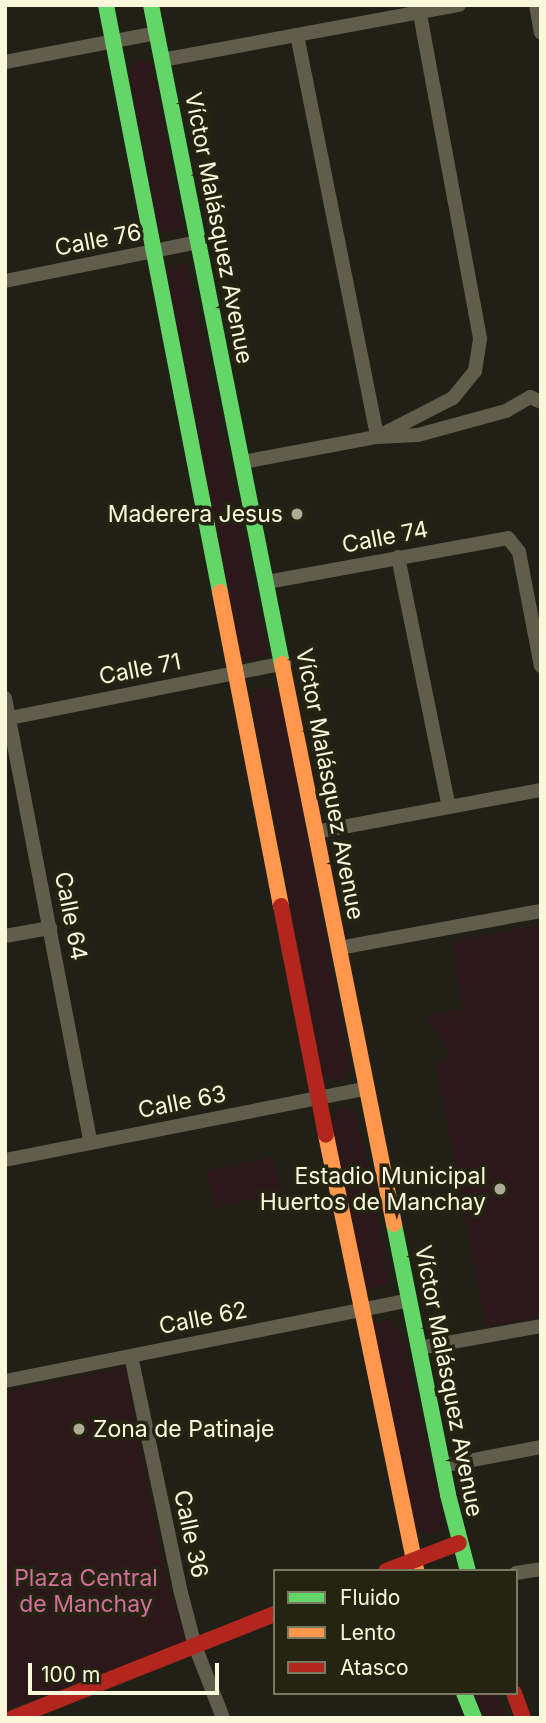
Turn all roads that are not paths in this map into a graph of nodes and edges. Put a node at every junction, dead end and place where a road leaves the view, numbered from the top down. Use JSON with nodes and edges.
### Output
{"nodes":[{"id":1,"x":106,"y":5,"type":"edge"},
{"id":2,"x":151,"y":5,"type":"edge"},
{"id":3,"x":459,"y":5,"type":"edge"},
{"id":4,"x":536,"y":5,"type":"edge"},
{"id":5,"x":420,"y":13,"type":"junction"},
{"id":6,"x":157,"y":33,"type":"junction"},
{"id":7,"x":541,"y":33,"type":"edge"},
{"id":8,"x":297,"y":35,"type":"junction"},
{"id":9,"x":113,"y":42,"type":"junction"},
{"id":10,"x":162,"y":60,"type":"junction"},
{"id":11,"x":5,"y":62,"type":"edge"},
{"id":12,"x":199,"y":242,"type":"junction"},
{"id":13,"x":153,"y":252,"type":"junction"},
{"id":14,"x":5,"y":281,"type":"edge"},
{"id":15,"x":541,"y":402,"type":"edge"},
{"id":16,"x":377,"y":437,"type":"junction"},
{"id":17,"x":243,"y":462,"type":"junction"},
{"id":18,"x":398,"y":557,"type":"junction"},
{"id":19,"x":267,"y":582,"type":"junction"},
{"id":20,"x":284,"y":663,"type":"junction"},
{"id":21,"x":541,"y":666,"type":"edge"},
{"id":22,"x":236,"y":673,"type":"junction"},
{"id":23,"x":5,"y":698,"type":"edge"},
{"id":24,"x":7,"y":719,"type":"edge"},
{"id":25,"x":541,"y":790,"type":"edge"},
{"id":26,"x":449,"y":807,"type":"junction"},
{"id":27,"x":316,"y":832,"type":"junction"},
{"id":28,"x":541,"y":911,"type":"edge"},
{"id":29,"x":50,"y":928,"type":"junction"},
{"id":30,"x":5,"y":936,"type":"edge"},
{"id":31,"x":339,"y":948,"type":"junction"},
{"id":32,"x":367,"y":1088,"type":"junction"},
{"id":33,"x":319,"y":1097,"type":"junction"},
{"id":34,"x":91,"y":1143,"type":"junction"},
{"id":35,"x":5,"y":1160,"type":"edge"},
{"id":36,"x":410,"y":1300,"type":"junction"},
{"id":37,"x":360,"y":1310,"type":"junction"},
{"id":38,"x":541,"y":1326,"type":"edge"},
{"id":39,"x":419,"y":1348,"type":"junction"},
{"id":40,"x":131,"y":1356,"type":"junction"},
{"id":41,"x":5,"y":1381,"type":"edge"},
{"id":42,"x":541,"y":1447,"type":"edge"},
{"id":43,"x":442,"y":1466,"type":"junction"},
{"id":44,"x":459,"y":1543,"type":"junction"},
{"id":45,"x":415,"y":1566,"type":"edge"},
{"id":46,"x":398,"y":1569,"type":"edge"},
{"id":47,"x":467,"y":1569,"type":"edge"},
{"id":48,"x":541,"y":1569,"type":"edge"},
{"id":49,"x":518,"y":1573,"type":"edge"},
{"id":50,"x":273,"y":1615,"type":"edge"},
{"id":51,"x":195,"y":1646,"type":"junction"},
{"id":52,"x":465,"y":1695,"type":"edge"},
{"id":53,"x":515,"y":1695,"type":"edge"},
{"id":54,"x":13,"y":1718,"type":"edge"},
{"id":55,"x":223,"y":1718,"type":"edge"},
{"id":56,"x":474,"y":1718,"type":"edge"},
{"id":57,"x":523,"y":1718,"type":"edge"}],
"edges":[{"from":1,"to":9,"type":"main road"},
{"from":2,"to":6,"type":"main road","name":"Víctor Malásquez Avenue"},
{"from":3,"to":5,"type":"street"},
{"from":4,"to":7,"type":"street"},
{"from":5,"to":8,"type":"street"},
{"from":5,"to":16,"type":"street"},
{"from":6,"to":9,"type":"street"},
{"from":6,"to":10,"type":"main road","name":"Víctor Malásquez Avenue"},
{"from":8,"to":10,"type":"street"},
{"from":8,"to":16,"type":"street"},
{"from":9,"to":11,"type":"street"},
{"from":9,"to":13,"type":"main road"},
{"from":10,"to":12,"type":"main road","name":"Víctor Malásquez Avenue"},
{"from":12,"to":13,"type":"street","name":"Calle 76"},
{"from":12,"to":17,"type":"main road","name":"Víctor Malásquez Avenue"},
{"from":13,"to":14,"type":"street","name":"Calle 76"},
{"from":13,"to":22,"type":"main road"},
{"from":15,"to":16,"type":"street"},
{"from":16,"to":17,"type":"street"},
{"from":17,"to":19,"type":"main road","name":"Víctor Malásquez Avenue"},
{"from":18,"to":19,"type":"street","name":"Calle 74"},
{"from":18,"to":21,"type":"street","name":"Calle 74"},
{"from":18,"to":26,"type":"street"},
{"from":19,"to":20,"type":"main road","name":"Víctor Malásquez Avenue"},
{"from":20,"to":22,"type":"street","name":"Calle 71"},
{"from":20,"to":27,"type":"main road","name":"Víctor Malásquez Avenue"},
{"from":22,"to":24,"type":"street","name":"Calle 71"},
{"from":22,"to":33,"type":"main road"},
{"from":23,"to":24,"type":"street","name":"Calle 64"},
{"from":24,"to":29,"type":"street","name":"Calle 64"},
{"from":25,"to":26,"type":"street"},
{"from":26,"to":27,"type":"street"},
{"from":27,"to":31,"type":"main road","name":"Víctor Malásquez Avenue"},
{"from":28,"to":31,"type":"street"},
{"from":29,"to":30,"type":"street"},
{"from":29,"to":34,"type":"street","name":"Calle 64"},
{"from":31,"to":32,"type":"main road","name":"Víctor Malásquez Avenue"},
{"from":32,"to":33,"type":"street","name":"Calle 63"},
{"from":32,"to":36,"type":"main road","name":"Víctor Malásquez Avenue"},
{"from":33,"to":34,"type":"street","name":"Calle 63"},
{"from":33,"to":37,"type":"main road"},
{"from":34,"to":35,"type":"street","name":"Calle 63"},
{"from":36,"to":37,"type":"street","name":"Calle 62"},
{"from":36,"to":39,"type":"main road","name":"Víctor Malásquez Avenue"},
{"from":37,"to":40,"type":"street","name":"Calle 62"},
{"from":37,"to":45,"type":"main road"},
{"from":38,"to":39,"type":"street"},
{"from":39,"to":43,"type":"main road","name":"Víctor Malásquez Avenue"},
{"from":40,"to":41,"type":"street","name":"Calle 62"},
{"from":40,"to":51,"type":"street","name":"Calle 36"},
{"from":42,"to":43,"type":"street"},
{"from":43,"to":44,"type":"main road","name":"Víctor Malásquez Avenue"},
{"from":44,"to":45,"type":"main road"},
{"from":44,"to":47,"type":"main road","name":"Víctor Malásquez Avenue"},
{"from":45,"to":46,"type":"main road"},
{"from":48,"to":49,"type":"street"},
{"from":50,"to":51,"type":"main road"},
{"from":51,"to":54,"type":"main road"},
{"from":51,"to":55,"type":"street","name":"Calle 36"},
{"from":52,"to":56,"type":"main road"},
{"from":53,"to":57,"type":"main road"}]}
